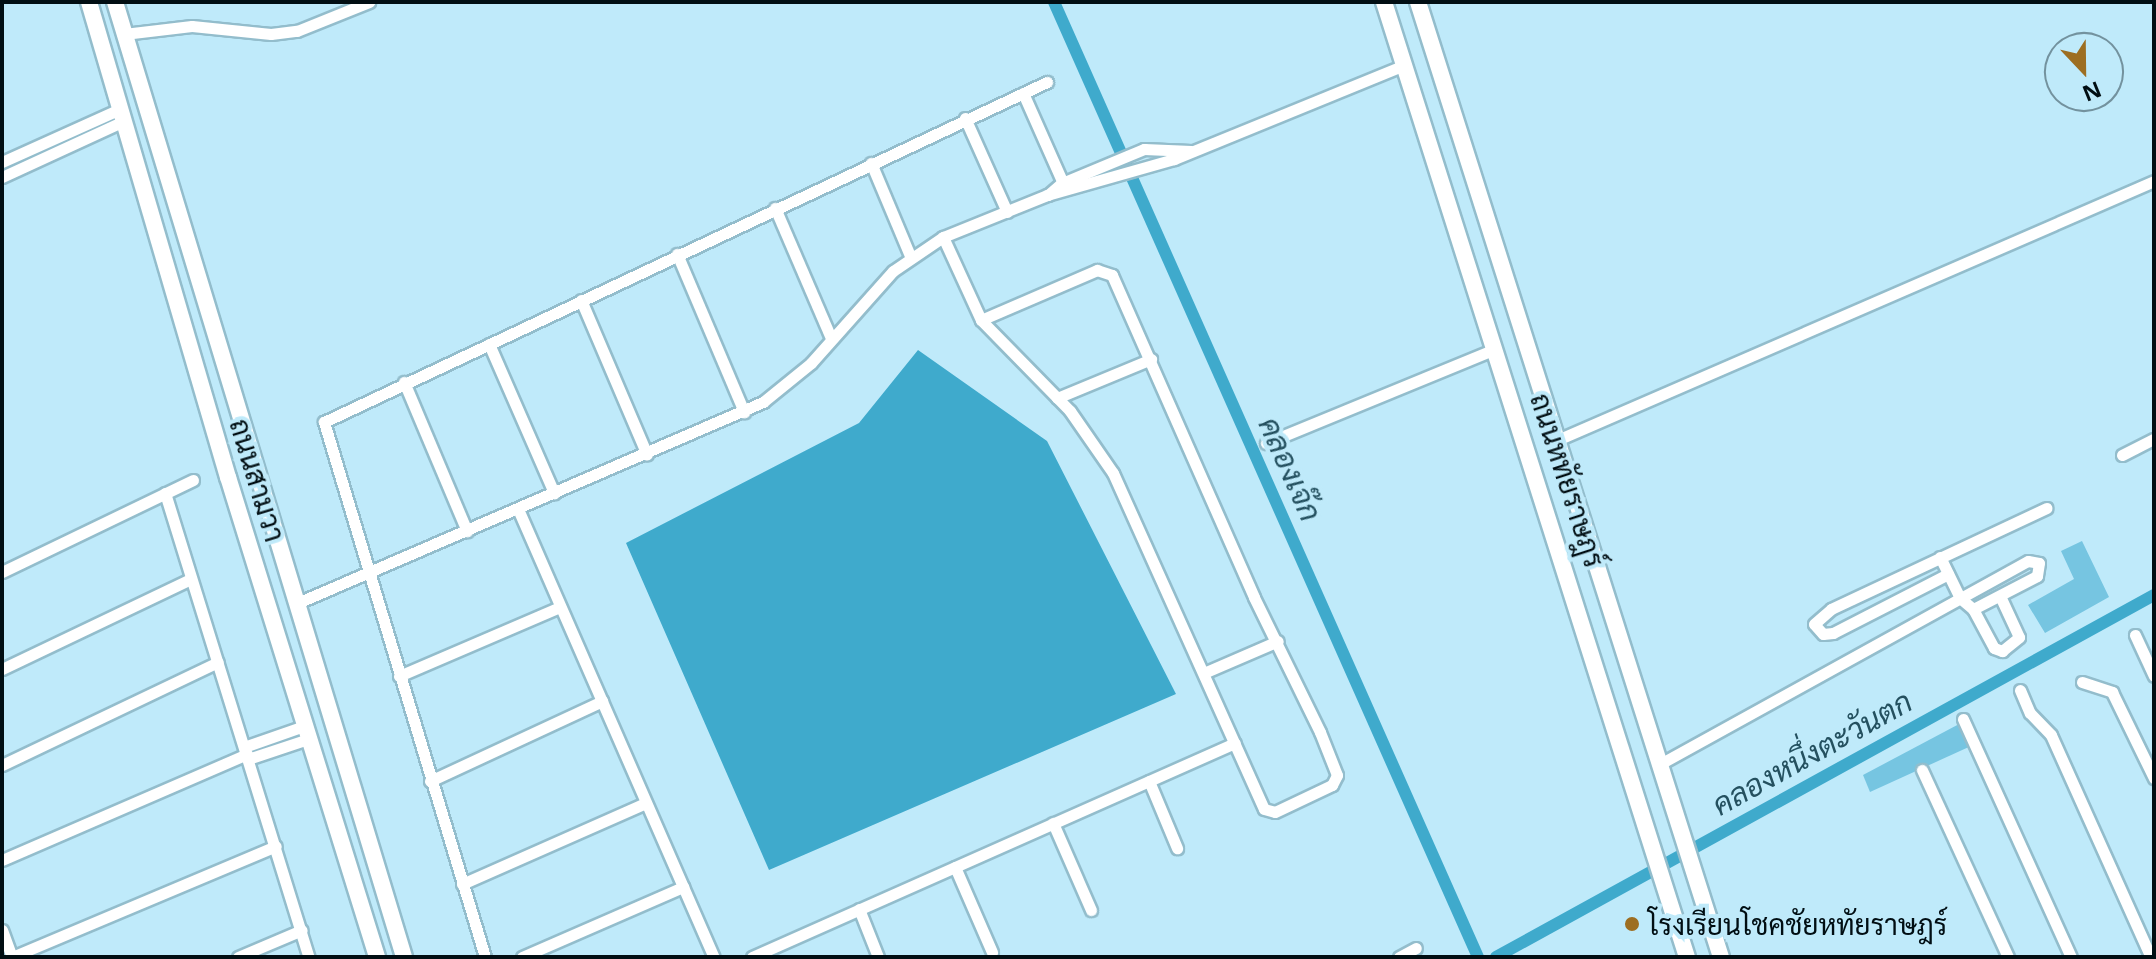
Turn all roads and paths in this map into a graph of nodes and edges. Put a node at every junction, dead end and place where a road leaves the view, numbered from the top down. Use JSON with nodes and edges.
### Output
{"nodes":[{"id":1,"x":89,"y":2,"type":"edge"},
{"id":2,"x":115,"y":2,"type":"edge"},
{"id":3,"x":369,"y":2,"type":"edge"},
{"id":4,"x":1384,"y":2,"type":"edge"},
{"id":5,"x":1418,"y":2,"type":"edge"},
{"id":6,"x":124,"y":34,"type":"junction"},
{"id":7,"x":1404,"y":65,"type":"junction"},
{"id":8,"x":1047,"y":82,"type":"dead end"},
{"id":9,"x":1023,"y":93,"type":"junction"},
{"id":10,"x":122,"y":115,"type":"junction"},
{"id":11,"x":965,"y":118,"type":"junction"},
{"id":12,"x":1195,"y":151,"type":"junction"},
{"id":13,"x":2,"y":162,"type":"edge"},
{"id":14,"x":871,"y":163,"type":"junction"},
{"id":15,"x":2,"y":177,"type":"edge"},
{"id":16,"x":2154,"y":181,"type":"edge"},
{"id":17,"x":1065,"y":188,"type":"junction"},
{"id":18,"x":775,"y":208,"type":"junction"},
{"id":19,"x":1007,"y":212,"type":"junction"},
{"id":20,"x":180,"y":218,"type":"junction"},
{"id":21,"x":154,"y":226,"type":"junction"},
{"id":22,"x":943,"y":237,"type":"junction"},
{"id":23,"x":677,"y":254,"type":"junction"},
{"id":24,"x":910,"y":256,"type":"junction"},
{"id":25,"x":581,"y":300,"type":"junction"},
{"id":26,"x":981,"y":320,"type":"junction"},
{"id":27,"x":831,"y":338,"type":"junction"},
{"id":28,"x":489,"y":344,"type":"junction"},
{"id":29,"x":1493,"y":350,"type":"junction"},
{"id":30,"x":1151,"y":359,"type":"junction"},
{"id":31,"x":404,"y":382,"type":"junction"},
{"id":32,"x":1057,"y":398,"type":"junction"},
{"id":33,"x":744,"y":412,"type":"junction"},
{"id":34,"x":1555,"y":441,"type":"junction"},
{"id":35,"x":1266,"y":443,"type":"dead end"},
{"id":36,"x":2152,"y":444,"type":"edge"},
{"id":37,"x":647,"y":455,"type":"junction"},
{"id":38,"x":2122,"y":455,"type":"dead end"},
{"id":39,"x":193,"y":480,"type":"dead end"},
{"id":40,"x":165,"y":493,"type":"junction"},
{"id":41,"x":554,"y":493,"type":"junction"},
{"id":42,"x":2047,"y":508,"type":"dead end"},
{"id":43,"x":518,"y":509,"type":"junction"},
{"id":44,"x":467,"y":531,"type":"junction"},
{"id":45,"x":1940,"y":557,"type":"junction"},
{"id":46,"x":2,"y":572,"type":"edge"},
{"id":47,"x":368,"y":573,"type":"junction"},
{"id":48,"x":1948,"y":574,"type":"junction"},
{"id":49,"x":191,"y":579,"type":"junction"},
{"id":50,"x":2000,"y":596,"type":"junction"},
{"id":51,"x":1960,"y":598,"type":"junction"},
{"id":52,"x":295,"y":604,"type":"junction"},
{"id":53,"x":560,"y":607,"type":"junction"},
{"id":54,"x":1973,"y":609,"type":"junction"},
{"id":55,"x":2135,"y":635,"type":"dead end"},
{"id":56,"x":1278,"y":641,"type":"junction"},
{"id":57,"x":218,"y":662,"type":"junction"},
{"id":58,"x":2,"y":669,"type":"edge"},
{"id":59,"x":1206,"y":672,"type":"junction"},
{"id":60,"x":399,"y":676,"type":"junction"},
{"id":61,"x":2154,"y":676,"type":"edge"},
{"id":62,"x":2082,"y":682,"type":"dead end"},
{"id":63,"x":2020,"y":690,"type":"dead end"},
{"id":64,"x":602,"y":701,"type":"junction"},
{"id":65,"x":1963,"y":719,"type":"dead end"},
{"id":66,"x":306,"y":732,"type":"junction"},
{"id":67,"x":1235,"y":743,"type":"junction"},
{"id":68,"x":246,"y":753,"type":"junction"},
{"id":69,"x":1660,"y":764,"type":"junction"},
{"id":70,"x":2,"y":765,"type":"edge"},
{"id":71,"x":1922,"y":770,"type":"dead end"},
{"id":72,"x":2154,"y":778,"type":"edge"},
{"id":73,"x":430,"y":781,"type":"junction"},
{"id":74,"x":1149,"y":781,"type":"junction"},
{"id":75,"x":646,"y":803,"type":"junction"},
{"id":76,"x":1053,"y":823,"type":"junction"},
{"id":77,"x":276,"y":846,"type":"junction"},
{"id":78,"x":1177,"y":848,"type":"dead end"},
{"id":79,"x":2,"y":860,"type":"edge"},
{"id":80,"x":955,"y":867,"type":"junction"},
{"id":81,"x":462,"y":884,"type":"junction"},
{"id":82,"x":683,"y":887,"type":"junction"},
{"id":83,"x":859,"y":909,"type":"junction"},
{"id":84,"x":1091,"y":910,"type":"dead end"},
{"id":85,"x":2,"y":930,"type":"edge"},
{"id":86,"x":302,"y":930,"type":"junction"},
{"id":87,"x":1416,"y":948,"type":"dead end"},
{"id":88,"x":402,"y":951,"type":"edge"},
{"id":89,"x":992,"y":952,"type":"dead end"},
{"id":90,"x":376,"y":955,"type":"edge"},
{"id":91,"x":759,"y":956,"type":"edge"},
{"id":92,"x":12,"y":957,"type":"edge"},
{"id":93,"x":238,"y":957,"type":"edge"},
{"id":94,"x":309,"y":957,"type":"edge"},
{"id":95,"x":485,"y":957,"type":"edge"},
{"id":96,"x":522,"y":957,"type":"edge"},
{"id":97,"x":714,"y":957,"type":"edge"},
{"id":98,"x":878,"y":957,"type":"edge"},
{"id":99,"x":1399,"y":957,"type":"edge"},
{"id":100,"x":1687,"y":957,"type":"edge"},
{"id":101,"x":1721,"y":957,"type":"edge"},
{"id":102,"x":2008,"y":957,"type":"edge"},
{"id":103,"x":2071,"y":957,"type":"edge"},
{"id":104,"x":2151,"y":957,"type":"edge"}],
"edges":[{"from":1,"to":10,"type":"street","name":"ถนนสามวา"},
{"from":2,"to":6,"type":"street","name":"ถนนสามวา"},
{"from":3,"to":6,"type":"street"},
{"from":4,"to":7,"type":"street","name":"ถนนหทัยราษฎร์"},
{"from":5,"to":34,"type":"street","name":"ถนนหทัยราษฎร์"},
{"from":6,"to":20,"type":"street","name":"ถนนสามวา"},
{"from":7,"to":12,"type":"street"},
{"from":7,"to":29,"type":"street","name":"ถนนหทัยราษฎร์"},
{"from":8,"to":9,"type":"street"},
{"from":9,"to":11,"type":"street"},
{"from":9,"to":17,"type":"street"},
{"from":10,"to":13,"type":"street"},
{"from":10,"to":15,"type":"street"},
{"from":10,"to":21,"type":"street","name":"ถนนสามวา"},
{"from":11,"to":14,"type":"street"},
{"from":11,"to":19,"type":"street"},
{"from":12,"to":17,"type":"street"},
{"from":12,"to":17,"type":"street"},
{"from":14,"to":18,"type":"street"},
{"from":14,"to":24,"type":"street"},
{"from":16,"to":34,"type":"street"},
{"from":17,"to":19,"type":"street"},
{"from":18,"to":23,"type":"street"},
{"from":18,"to":27,"type":"street"},
{"from":19,"to":22,"type":"street"},
{"from":20,"to":21,"type":"street"},
{"from":20,"to":52,"type":"street","name":"ถนนสามวา"},
{"from":21,"to":66,"type":"street","name":"ถนนสามวา"},
{"from":22,"to":24,"type":"street"},
{"from":22,"to":26,"type":"street"},
{"from":23,"to":25,"type":"street"},
{"from":23,"to":33,"type":"street"},
{"from":24,"to":27,"type":"street"},
{"from":25,"to":28,"type":"street"},
{"from":25,"to":37,"type":"street"},
{"from":26,"to":30,"type":"street"},
{"from":26,"to":32,"type":"street"},
{"from":27,"to":33,"type":"street"},
{"from":28,"to":31,"type":"street"},
{"from":28,"to":41,"type":"street"},
{"from":29,"to":35,"type":"street"},
{"from":29,"to":100,"type":"street","name":"ถนนหทัยราษฎร์"},
{"from":30,"to":32,"type":"street"},
{"from":30,"to":56,"type":"street"},
{"from":31,"to":44,"type":"street"},
{"from":31,"to":47,"type":"street"},
{"from":32,"to":59,"type":"street"},
{"from":33,"to":37,"type":"street"},
{"from":34,"to":69,"type":"street","name":"ถนนหทัยราษฎร์"},
{"from":36,"to":38,"type":"street"},
{"from":37,"to":41,"type":"street"},
{"from":39,"to":40,"type":"street"},
{"from":40,"to":46,"type":"street"},
{"from":40,"to":49,"type":"street"},
{"from":41,"to":43,"type":"street"},
{"from":42,"to":45,"type":"street"},
{"from":43,"to":44,"type":"street"},
{"from":43,"to":53,"type":"street"},
{"from":44,"to":47,"type":"street"},
{"from":45,"to":48,"type":"street"},
{"from":45,"to":48,"type":"street"},
{"from":47,"to":52,"type":"street"},
{"from":47,"to":60,"type":"street"},
{"from":48,"to":51,"type":"street"},
{"from":49,"to":57,"type":"street"},
{"from":49,"to":58,"type":"street"},
{"from":50,"to":51,"type":"street"},
{"from":50,"to":54,"type":"street"},
{"from":50,"to":54,"type":"street"},
{"from":51,"to":54,"type":"street"},
{"from":51,"to":69,"type":"street"},
{"from":52,"to":88,"type":"street","name":"ถนนสามวา"},
{"from":53,"to":60,"type":"street"},
{"from":53,"to":64,"type":"street"},
{"from":55,"to":61,"type":"street"},
{"from":56,"to":59,"type":"street"},
{"from":56,"to":67,"type":"street"},
{"from":57,"to":68,"type":"street"},
{"from":57,"to":70,"type":"street"},
{"from":59,"to":67,"type":"street"},
{"from":60,"to":73,"type":"street"},
{"from":62,"to":72,"type":"street"},
{"from":63,"to":104,"type":"street"},
{"from":64,"to":73,"type":"street"},
{"from":64,"to":75,"type":"street"},
{"from":65,"to":103,"type":"street"},
{"from":66,"to":68,"type":"street"},
{"from":66,"to":90,"type":"street","name":"ถนนสามวา"},
{"from":67,"to":74,"type":"street"},
{"from":68,"to":77,"type":"street"},
{"from":68,"to":79,"type":"street"},
{"from":69,"to":101,"type":"street","name":"ถนนหทัยราษฎร์"},
{"from":71,"to":102,"type":"street"},
{"from":73,"to":81,"type":"street"},
{"from":74,"to":76,"type":"street"},
{"from":74,"to":78,"type":"street"},
{"from":75,"to":81,"type":"street"},
{"from":75,"to":82,"type":"street"},
{"from":76,"to":80,"type":"street"},
{"from":76,"to":84,"type":"street"},
{"from":77,"to":86,"type":"street"},
{"from":77,"to":92,"type":"street"},
{"from":80,"to":83,"type":"street"},
{"from":80,"to":89,"type":"street"},
{"from":81,"to":95,"type":"street"},
{"from":82,"to":96,"type":"street"},
{"from":82,"to":97,"type":"street"},
{"from":83,"to":91,"type":"street"},
{"from":83,"to":98,"type":"street"},
{"from":85,"to":92,"type":"street"},
{"from":86,"to":93,"type":"street"},
{"from":86,"to":94,"type":"street"},
{"from":87,"to":99,"type":"street"},
{"from":88,"to":90,"type":"street"}]}
